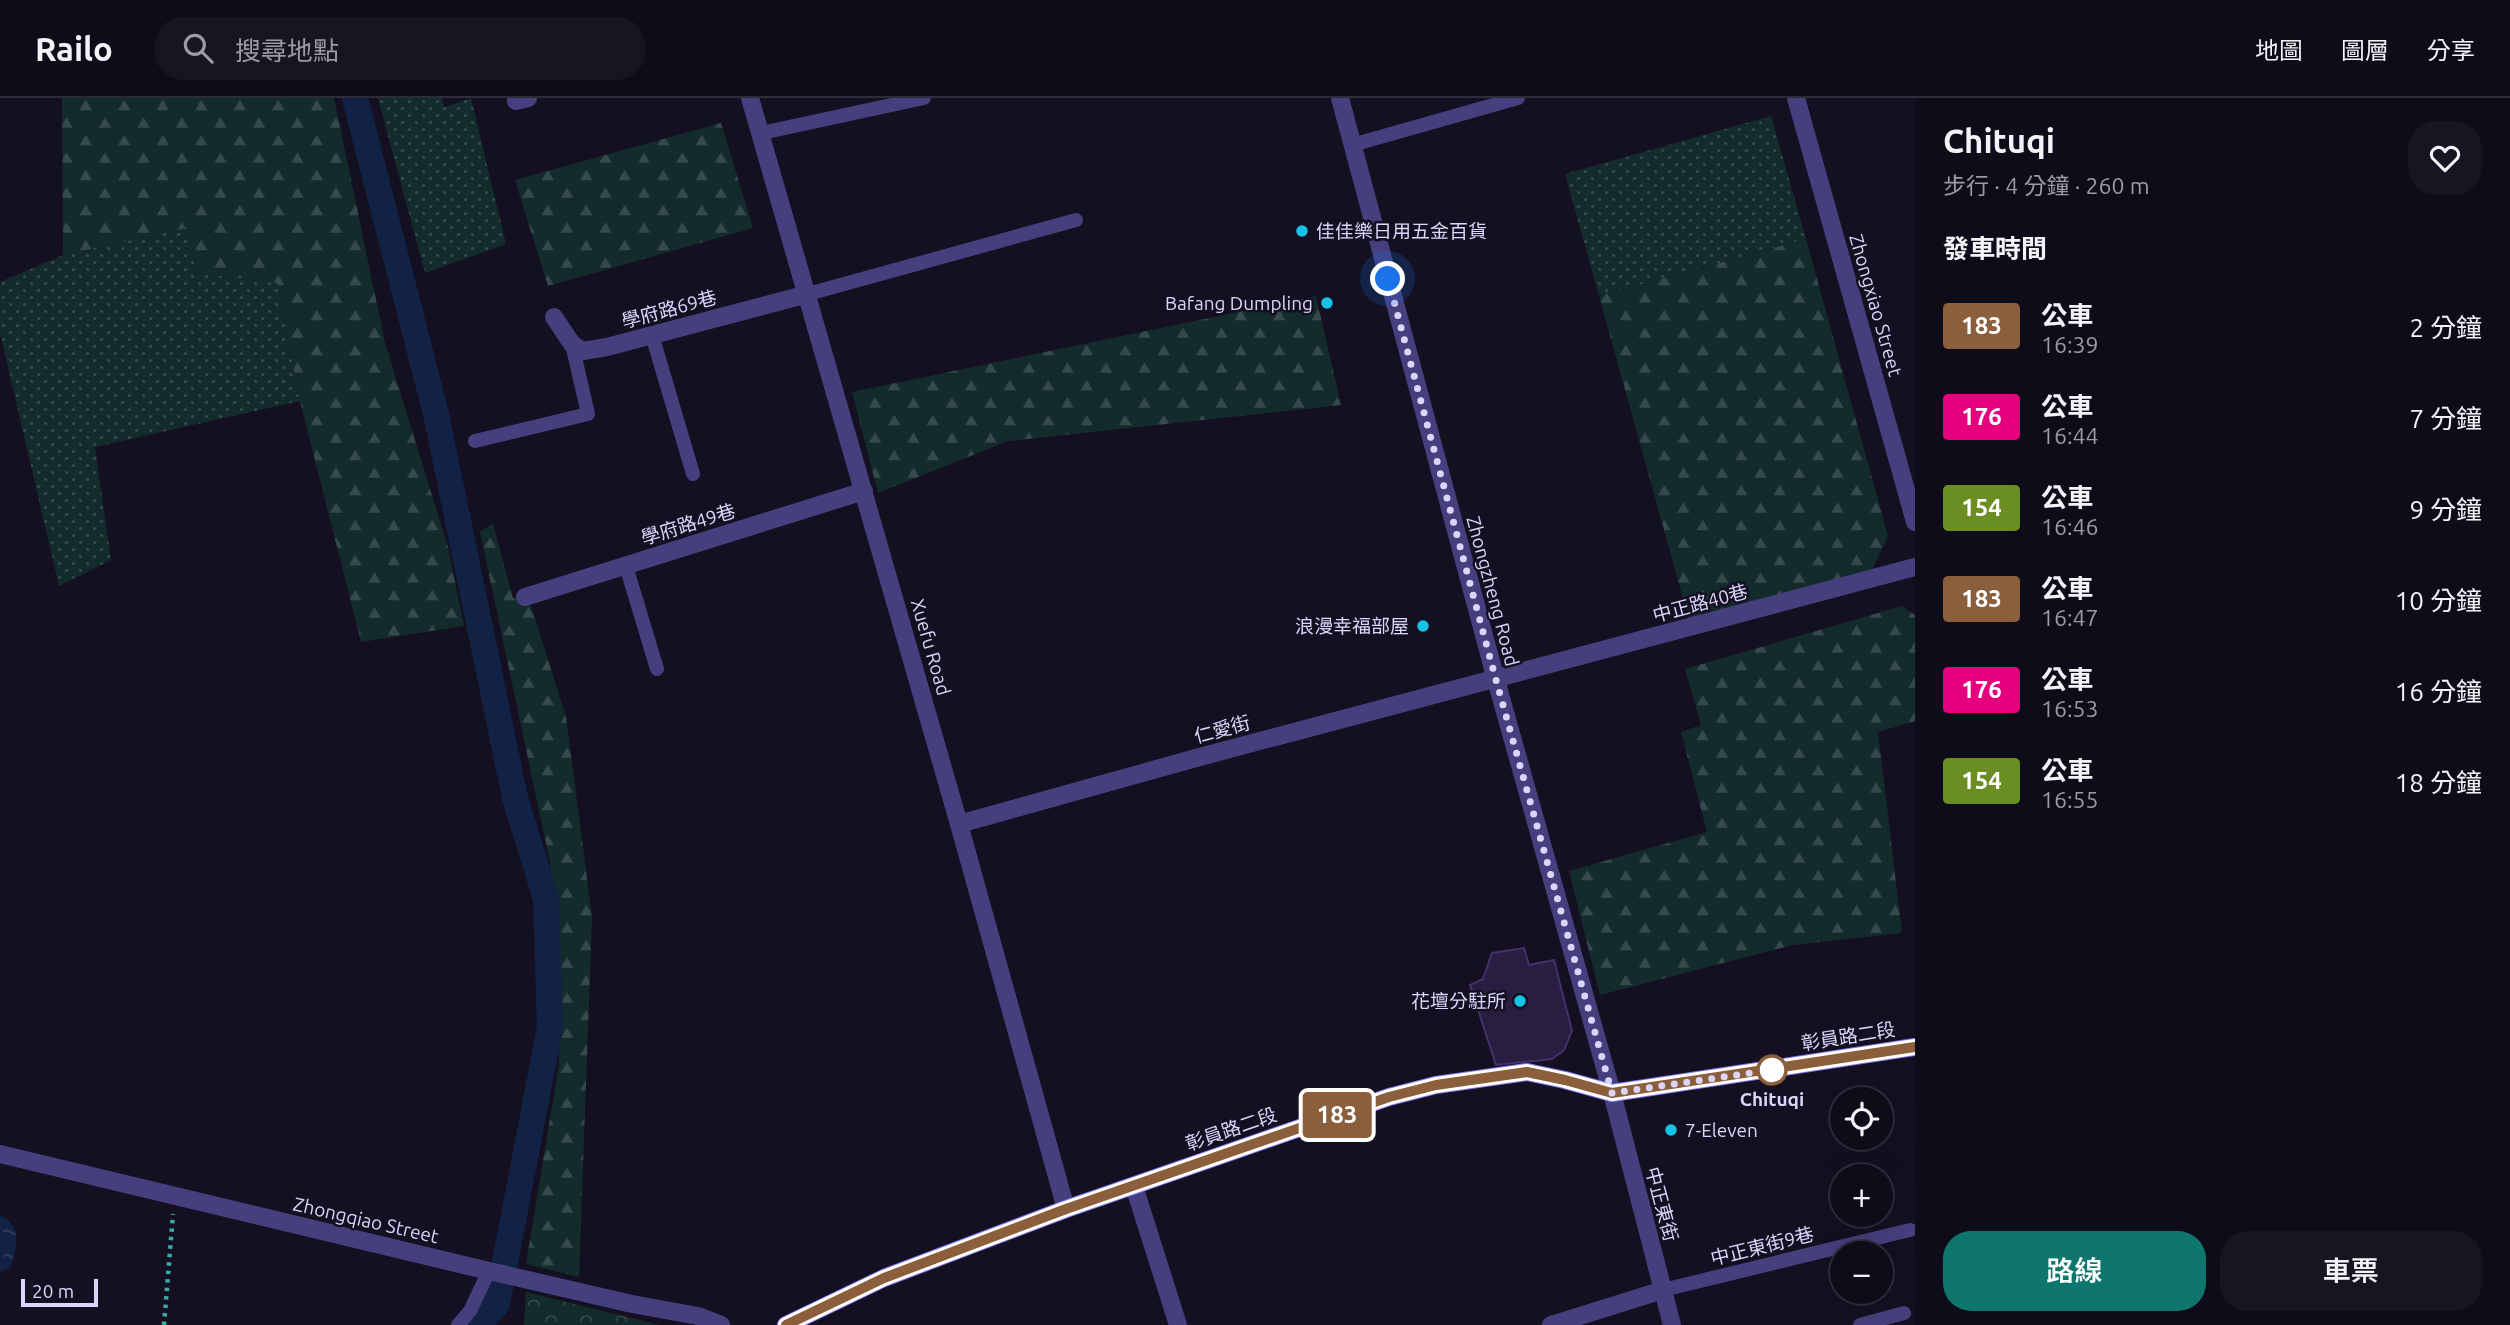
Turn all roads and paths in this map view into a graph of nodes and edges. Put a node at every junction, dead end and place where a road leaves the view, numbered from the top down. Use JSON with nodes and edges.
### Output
{"nodes":[{"id":1,"x":750,"y":98,"type":"edge"},
{"id":2,"x":924,"y":98,"type":"edge"},
{"id":3,"x":1340,"y":98,"type":"edge"},
{"id":4,"x":1518,"y":98,"type":"edge"},
{"id":5,"x":1797,"y":98,"type":"edge"},
{"id":6,"x":762,"y":133,"type":"junction"},
{"id":7,"x":1352,"y":145,"type":"junction"},
{"id":8,"x":1076,"y":220,"type":"dead end"},
{"id":9,"x":808,"y":294,"type":"junction"},
{"id":10,"x":554,"y":317,"type":"dead end"},
{"id":11,"x":652,"y":335,"type":"junction"},
{"id":12,"x":572,"y":344,"type":"junction"},
{"id":13,"x":475,"y":441,"type":"dead end"},
{"id":14,"x":693,"y":474,"type":"dead end"},
{"id":15,"x":864,"y":491,"type":"junction"},
{"id":16,"x":1915,"y":523,"type":"edge"},
{"id":17,"x":626,"y":566,"type":"junction"},
{"id":18,"x":1915,"y":567,"type":"edge"},
{"id":19,"x":525,"y":597,"type":"dead end"},
{"id":20,"x":657,"y":669,"type":"dead end"},
{"id":21,"x":1496,"y":680,"type":"junction"},
{"id":22,"x":960,"y":824,"type":"junction"},
{"id":23,"x":1915,"y":1047,"type":"edge"},
{"id":24,"x":1612,"y":1093,"type":"junction"},
{"id":25,"x":0,"y":1154,"type":"edge"},
{"id":26,"x":1134,"y":1186,"type":"junction"},
{"id":27,"x":174,"y":1196,"type":"junction"},
{"id":28,"x":1066,"y":1209,"type":"junction"},
{"id":29,"x":1910,"y":1230,"type":"dead end"},
{"id":30,"x":489,"y":1272,"type":"junction"},
{"id":31,"x":1663,"y":1290,"type":"junction"},
{"id":32,"x":1904,"y":1313,"type":"dead end"},
{"id":33,"x":164,"y":1325,"type":"edge"},
{"id":34,"x":458,"y":1325,"type":"edge"},
{"id":35,"x":722,"y":1325,"type":"edge"},
{"id":36,"x":786,"y":1325,"type":"edge"},
{"id":37,"x":1178,"y":1325,"type":"edge"},
{"id":38,"x":1551,"y":1325,"type":"edge"},
{"id":39,"x":1672,"y":1325,"type":"edge"},
{"id":40,"x":1860,"y":1325,"type":"edge"}],
"edges":[{"from":1,"to":6,"type":"street","name":"Xuefu Road"},
{"from":2,"to":6,"type":"lane"},
{"from":3,"to":7,"type":"street","name":"Zhongzheng Road"},
{"from":4,"to":7,"type":"lane"},
{"from":5,"to":16,"type":"street","name":"Zhongxiao Street"},
{"from":6,"to":9,"type":"street","name":"Xuefu Road"},
{"from":7,"to":21,"type":"street","name":"Zhongzheng Road"},
{"from":8,"to":9,"type":"lane"},
{"from":9,"to":11,"type":"street","name":"學府路69巷"},
{"from":9,"to":15,"type":"street","name":"Xuefu Road"},
{"from":10,"to":12,"type":"street"},
{"from":11,"to":12,"type":"street","name":"學府路69巷"},
{"from":11,"to":14,"type":"lane"},
{"from":12,"to":13,"type":"lane"},
{"from":15,"to":17,"type":"street","name":"學府路49巷"},
{"from":15,"to":22,"type":"street","name":"Xuefu Road"},
{"from":17,"to":19,"type":"street","name":"學府路49巷"},
{"from":17,"to":20,"type":"lane"},
{"from":18,"to":21,"type":"street","name":"中正路40巷"},
{"from":21,"to":22,"type":"street","name":"仁愛街"},
{"from":21,"to":24,"type":"street","name":"Zhongzheng Road"},
{"from":22,"to":28,"type":"street","name":"Xuefu Road"},
{"from":23,"to":24,"type":"main road","name":"彰員路二段"},
{"from":24,"to":26,"type":"main road","name":"彰員路二段"},
{"from":24,"to":31,"type":"street","name":"中正東街"},
{"from":25,"to":27,"type":"street","name":"Zhongqiao Street"},
{"from":26,"to":28,"type":"main road","name":"彰員路二段"},
{"from":26,"to":37,"type":"street"},
{"from":27,"to":30,"type":"street","name":"Zhongqiao Street"},
{"from":27,"to":33,"type":"path"},
{"from":28,"to":36,"type":"main road","name":"彰員路二段"},
{"from":29,"to":31,"type":"lane","name":"中正東街9巷"},
{"from":30,"to":34,"type":"lane"},
{"from":30,"to":35,"type":"street","name":"Zhongqiao Street"},
{"from":31,"to":38,"type":"street"},
{"from":31,"to":39,"type":"street","name":"中正東街"},
{"from":32,"to":40,"type":"lane"}]}
